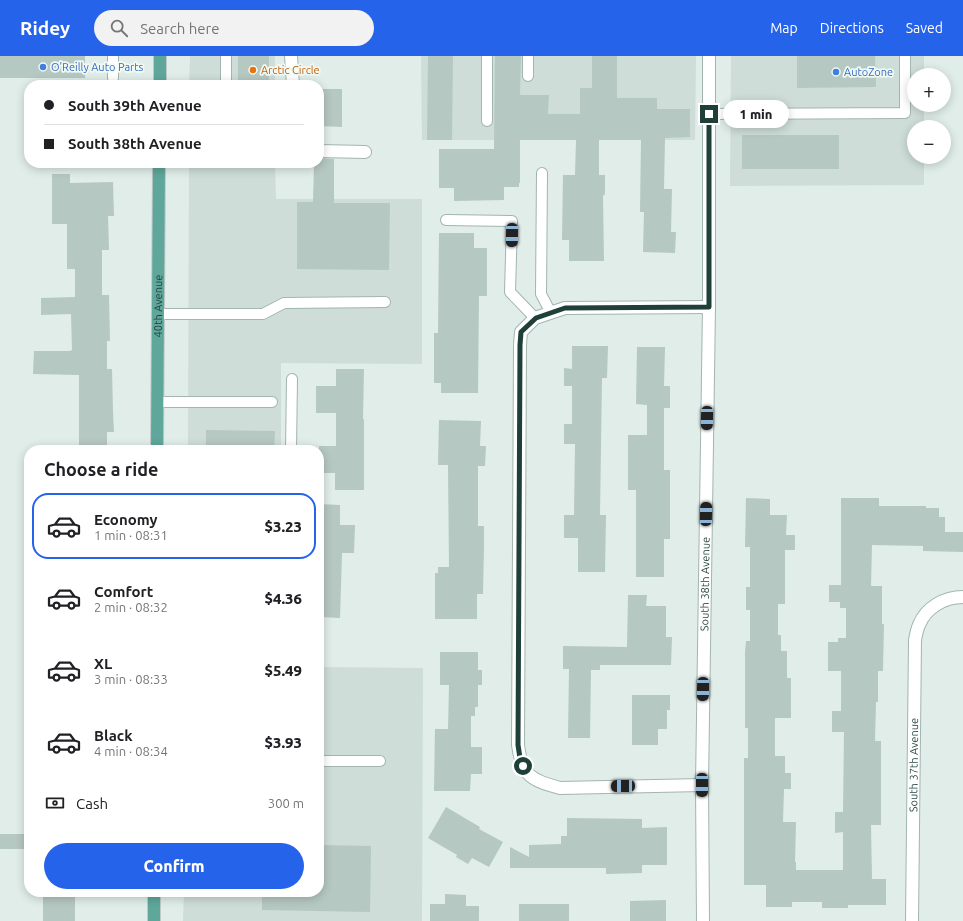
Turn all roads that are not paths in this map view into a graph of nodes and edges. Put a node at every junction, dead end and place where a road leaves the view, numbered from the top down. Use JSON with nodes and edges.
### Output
{"nodes":[{"id":1,"x":113,"y":56,"type":"edge"},
{"id":2,"x":160,"y":56,"type":"edge"},
{"id":3,"x":226,"y":56,"type":"edge"},
{"id":4,"x":291,"y":56,"type":"edge"},
{"id":5,"x":486,"y":56,"type":"edge"},
{"id":6,"x":528,"y":56,"type":"edge"},
{"id":7,"x":709,"y":56,"type":"edge"},
{"id":8,"x":905,"y":56,"type":"edge"},
{"id":9,"x":528,"y":76,"type":"dead end"},
{"id":10,"x":113,"y":78,"type":"dead end"},
{"id":11,"x":160,"y":80,"type":"edge"},
{"id":12,"x":226,"y":80,"type":"edge"},
{"id":13,"x":293,"y":80,"type":"edge"},
{"id":14,"x":709,"y":114,"type":"junction"},
{"id":15,"x":487,"y":121,"type":"dead end"},
{"id":16,"x":324,"y":151,"type":"edge"},
{"id":17,"x":365,"y":152,"type":"dead end"},
{"id":18,"x":159,"y":168,"type":"edge"},
{"id":19,"x":542,"y":173,"type":"dead end"},
{"id":20,"x":446,"y":220,"type":"dead end"},
{"id":21,"x":384,"y":302,"type":"dead end"},
{"id":22,"x":709,"y":307,"type":"junction"},
{"id":23,"x":551,"y":313,"type":"junction"},
{"id":24,"x":158,"y":314,"type":"junction"},
{"id":25,"x":536,"y":318,"type":"junction"},
{"id":26,"x":292,"y":379,"type":"dead end"},
{"id":27,"x":158,"y":402,"type":"junction"},
{"id":28,"x":272,"y":402,"type":"dead end"},
{"id":29,"x":157,"y":445,"type":"edge"},
{"id":30,"x":291,"y":445,"type":"edge"},
{"id":31,"x":963,"y":597,"type":"edge"},
{"id":32,"x":324,"y":761,"type":"edge"},
{"id":33,"x":380,"y":761,"type":"dead end"},
{"id":34,"x":702,"y":785,"type":"junction"},
{"id":35,"x":154,"y":897,"type":"edge"},
{"id":36,"x":154,"y":921,"type":"edge"},
{"id":37,"x":703,"y":921,"type":"edge"},
{"id":38,"x":912,"y":921,"type":"edge"}],
"edges":[{"from":1,"to":10,"type":"lane"},
{"from":2,"to":11,"type":"main road"},
{"from":3,"to":12,"type":"lane"},
{"from":4,"to":13,"type":"street"},
{"from":5,"to":15,"type":"lane"},
{"from":6,"to":9,"type":"lane"},
{"from":7,"to":14,"type":"street","name":"South 38th Avenue"},
{"from":8,"to":14,"type":"lane"},
{"from":14,"to":22,"type":"street","name":"South 38th Avenue"},
{"from":16,"to":17,"type":"street"},
{"from":18,"to":24,"type":"main road","name":"40th Avenue"},
{"from":19,"to":23,"type":"lane"},
{"from":20,"to":25,"type":"lane"},
{"from":21,"to":24,"type":"lane"},
{"from":22,"to":23,"type":"street"},
{"from":22,"to":34,"type":"street","name":"South 38th Avenue"},
{"from":23,"to":25,"type":"street"},
{"from":24,"to":27,"type":"main road","name":"40th Avenue"},
{"from":25,"to":34,"type":"street"},
{"from":26,"to":30,"type":"lane"},
{"from":27,"to":28,"type":"lane"},
{"from":27,"to":29,"type":"main road","name":"40th Avenue"},
{"from":31,"to":38,"type":"street","name":"South 37th Avenue"},
{"from":32,"to":33,"type":"lane"},
{"from":34,"to":37,"type":"street","name":"South 38th Avenue"},
{"from":35,"to":36,"type":"main road"}]}
